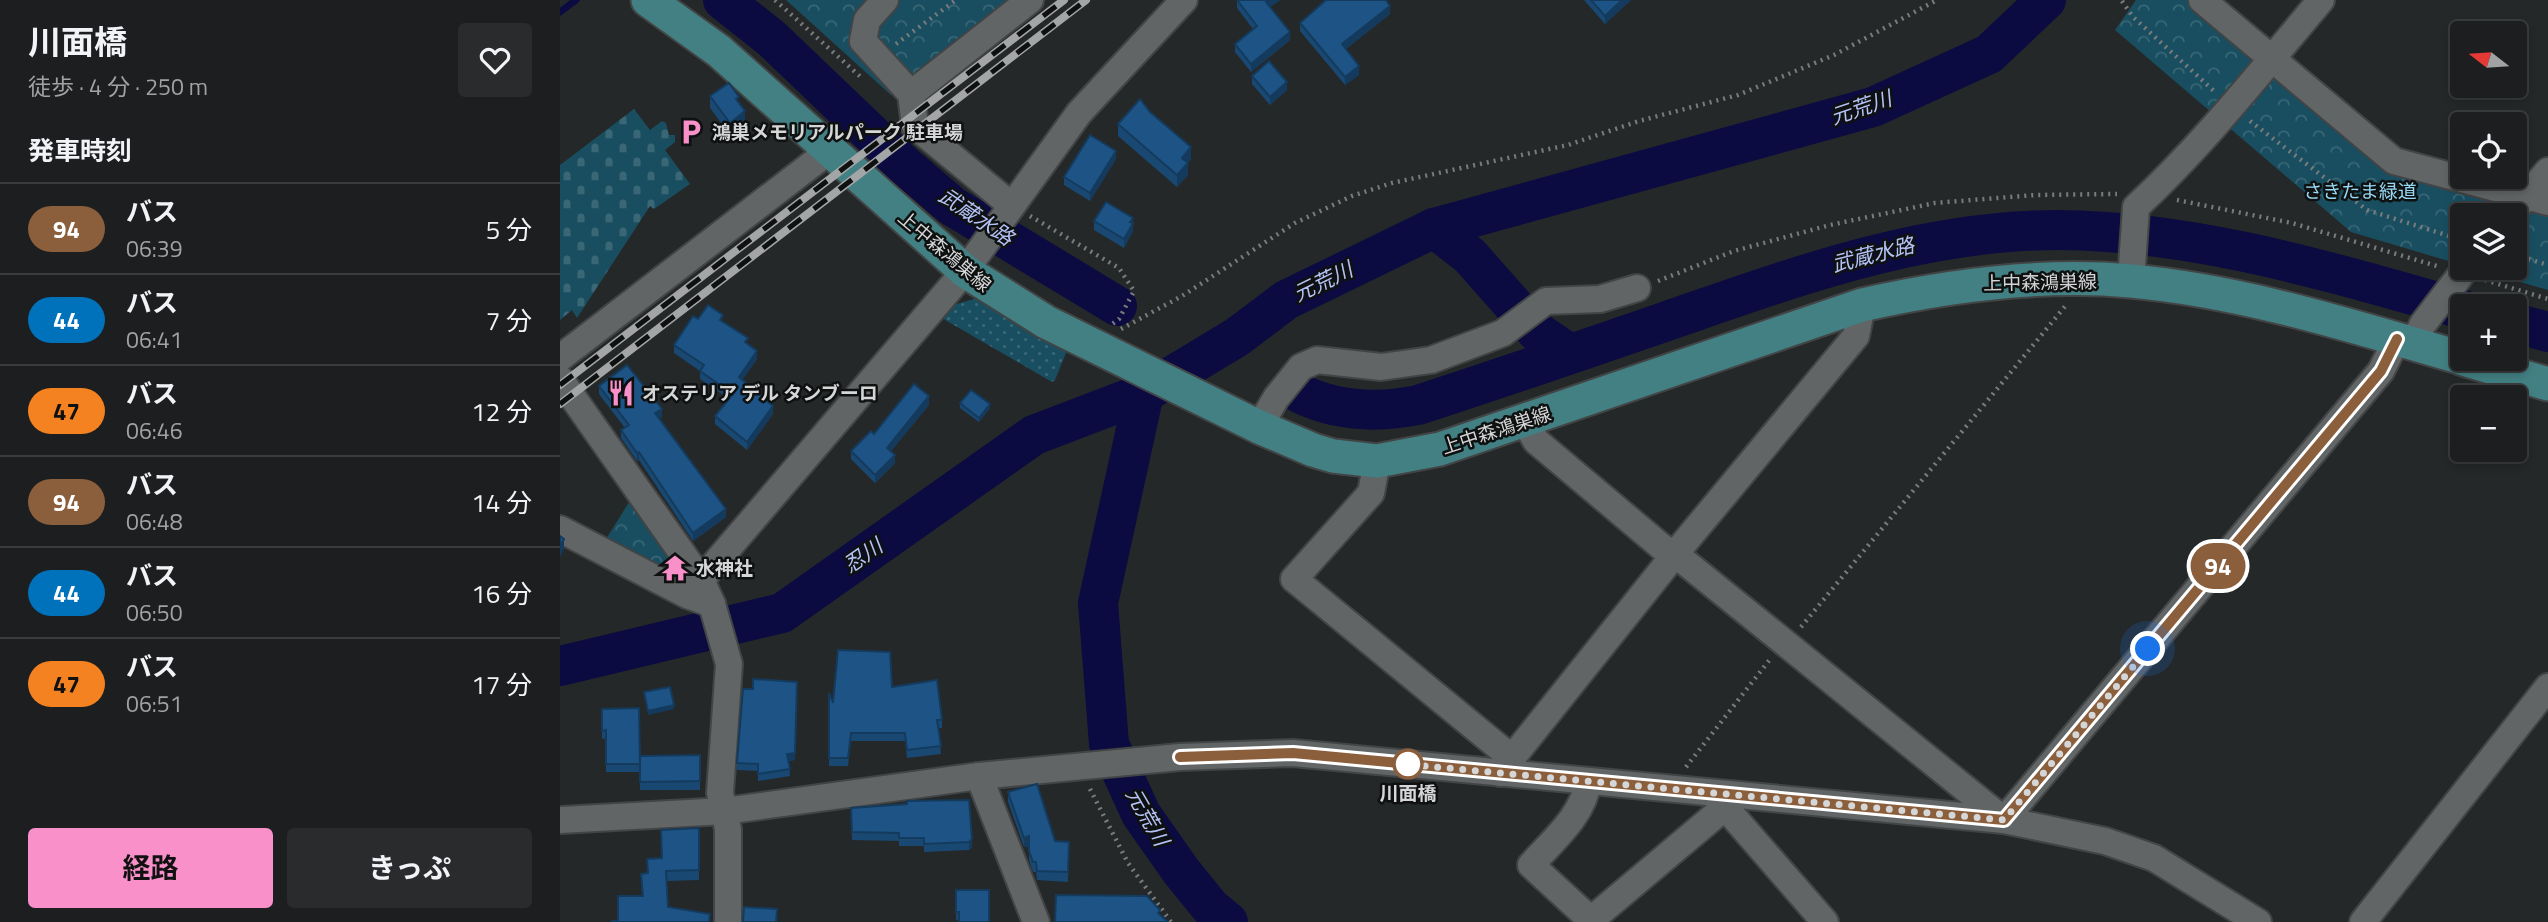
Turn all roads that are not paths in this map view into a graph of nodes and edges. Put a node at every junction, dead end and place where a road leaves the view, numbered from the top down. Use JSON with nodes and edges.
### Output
{"nodes":[{"id":1,"x":648,"y":0,"type":"edge"},
{"id":2,"x":885,"y":0,"type":"edge"},
{"id":3,"x":1030,"y":0,"type":"edge"},
{"id":4,"x":1184,"y":0,"type":"edge"},
{"id":5,"x":2202,"y":0,"type":"edge"},
{"id":6,"x":2321,"y":0,"type":"edge"},
{"id":7,"x":2272,"y":59,"type":"junction"},
{"id":8,"x":911,"y":94,"type":"junction"},
{"id":9,"x":829,"y":151,"type":"junction"},
{"id":10,"x":2548,"y":172,"type":"edge"},
{"id":11,"x":2528,"y":204,"type":"edge"},
{"id":12,"x":1007,"y":211,"type":"junction"},
{"id":13,"x":971,"y":262,"type":"junction"},
{"id":14,"x":2131,"y":269,"type":"junction"},
{"id":15,"x":2456,"y":280,"type":"edge"},
{"id":16,"x":1637,"y":288,"type":"road end"},
{"id":17,"x":1862,"y":305,"type":"junction"},
{"id":18,"x":2411,"y":336,"type":"junction"},
{"id":19,"x":2450,"y":353,"type":"edge"},
{"id":20,"x":560,"y":358,"type":"edge"},
{"id":21,"x":2504,"y":371,"type":"edge"},
{"id":22,"x":560,"y":379,"type":"edge"},
{"id":23,"x":2548,"y":384,"type":"edge"},
{"id":24,"x":1525,"y":422,"type":"junction"},
{"id":25,"x":1250,"y":423,"type":"junction"},
{"id":26,"x":1377,"y":461,"type":"junction"},
{"id":27,"x":560,"y":529,"type":"edge"},
{"id":28,"x":1675,"y":554,"type":"junction"},
{"id":29,"x":707,"y":592,"type":"junction"},
{"id":30,"x":2548,"y":687,"type":"edge"},
{"id":31,"x":1506,"y":766,"type":"junction"},
{"id":32,"x":979,"y":776,"type":"junction"},
{"id":33,"x":1588,"y":782,"type":"junction"},
{"id":34,"x":1725,"y":801,"type":"junction"},
{"id":35,"x":725,"y":811,"type":"junction"},
{"id":36,"x":560,"y":820,"type":"edge"},
{"id":37,"x":2004,"y":820,"type":"junction"},
{"id":38,"x":728,"y":922,"type":"edge"},
{"id":39,"x":1036,"y":922,"type":"edge"},
{"id":40,"x":1825,"y":922,"type":"edge"},
{"id":41,"x":2258,"y":922,"type":"edge"},
{"id":42,"x":2363,"y":922,"type":"edge"}],
"edges":[{"from":1,"to":9,"type":"main road","name":"上中森鴻巣線"},
{"from":2,"to":8,"type":"street"},
{"from":3,"to":8,"type":"street"},
{"from":4,"to":12,"type":"street"},
{"from":5,"to":7,"type":"street"},
{"from":6,"to":7,"type":"street"},
{"from":7,"to":11,"type":"street"},
{"from":7,"to":14,"type":"street"},
{"from":8,"to":12,"type":"street"},
{"from":9,"to":13,"type":"main road","name":"上中森鴻巣線"},
{"from":9,"to":20,"type":"street"},
{"from":10,"to":11,"type":"street"},
{"from":12,"to":13,"type":"street"},
{"from":13,"to":25,"type":"main road","name":"上中森鴻巣線"},
{"from":13,"to":29,"type":"street"},
{"from":14,"to":17,"type":"main road","name":"上中森鴻巣線"},
{"from":14,"to":18,"type":"main road","name":"上中森鴻巣線"},
{"from":15,"to":18,"type":"street"},
{"from":16,"to":25,"type":"street"},
{"from":17,"to":24,"type":"main road","name":"上中森鴻巣線"},
{"from":17,"to":28,"type":"street"},
{"from":18,"to":19,"type":"main road","name":"上中森鴻巣線"},
{"from":18,"to":37,"type":"street"},
{"from":21,"to":23,"type":"main road","name":"上中森鴻巣線"},
{"from":22,"to":29,"type":"street"},
{"from":24,"to":26,"type":"main road","name":"上中森鴻巣線"},
{"from":24,"to":28,"type":"street"},
{"from":25,"to":26,"type":"main road","name":"上中森鴻巣線"},
{"from":26,"to":31,"type":"street"},
{"from":27,"to":29,"type":"street"},
{"from":28,"to":31,"type":"street"},
{"from":28,"to":37,"type":"street"},
{"from":29,"to":35,"type":"street"},
{"from":30,"to":42,"type":"street"},
{"from":31,"to":32,"type":"street"},
{"from":31,"to":33,"type":"street"},
{"from":32,"to":35,"type":"street"},
{"from":32,"to":39,"type":"street"},
{"from":33,"to":34,"type":"street"},
{"from":33,"to":34,"type":"street"},
{"from":34,"to":37,"type":"street"},
{"from":34,"to":40,"type":"street"},
{"from":35,"to":36,"type":"street"},
{"from":35,"to":38,"type":"street"},
{"from":37,"to":41,"type":"street"}]}
